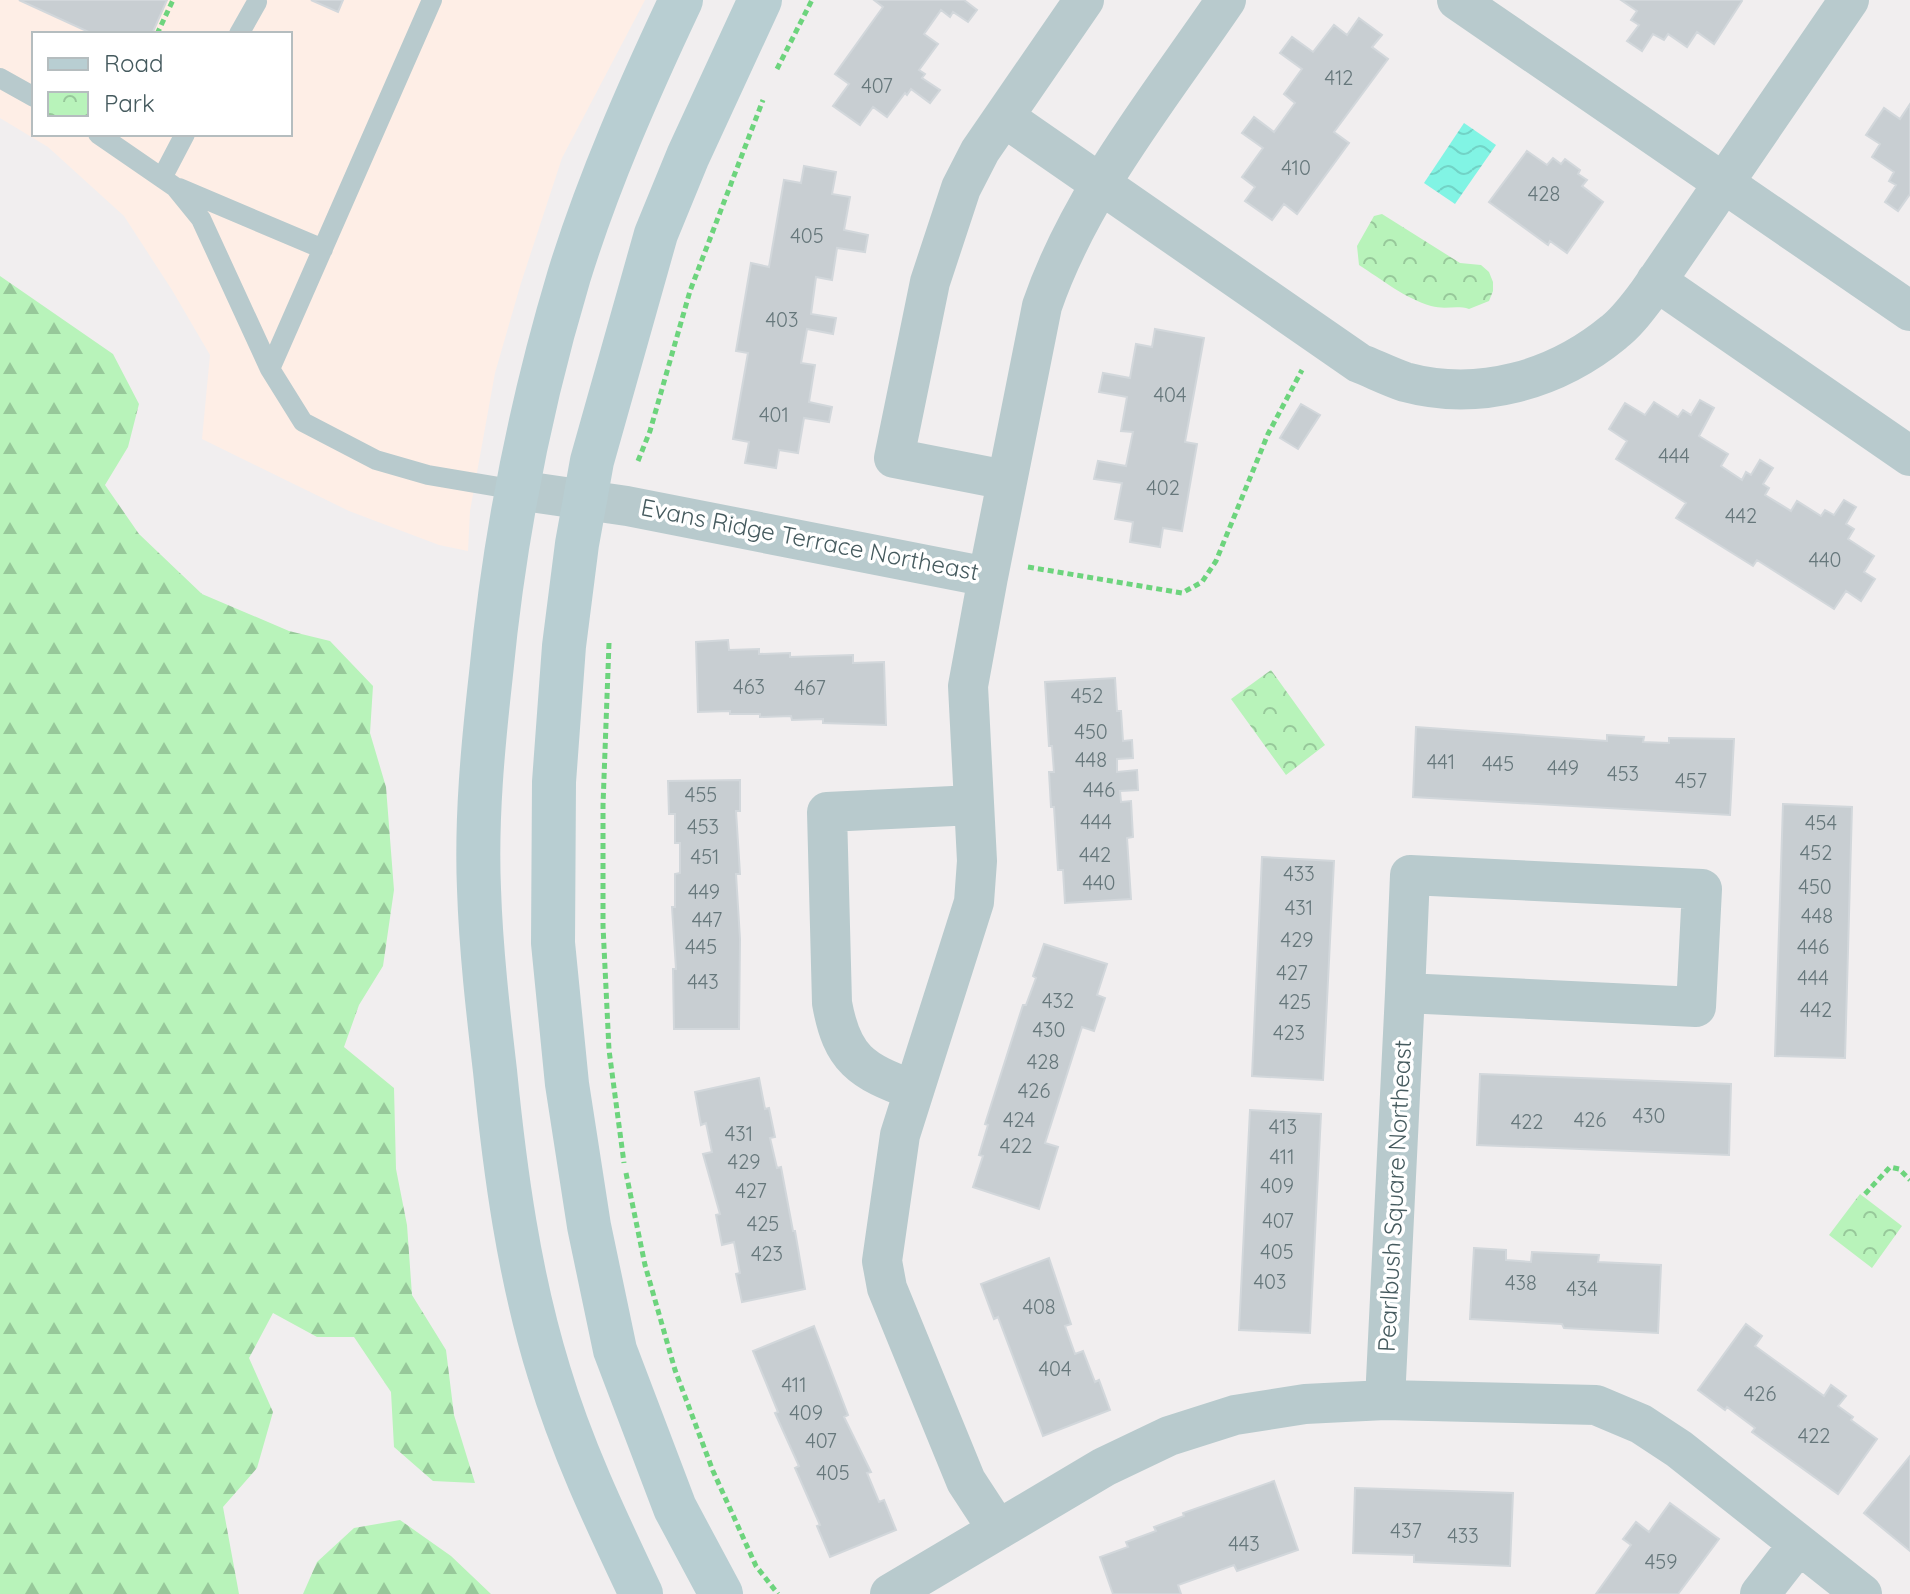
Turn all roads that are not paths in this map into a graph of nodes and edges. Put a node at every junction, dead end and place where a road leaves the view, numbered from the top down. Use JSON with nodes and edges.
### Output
{"nodes":[{"id":1,"x":432,"y":0,"type":"edge"},
{"id":2,"x":681,"y":0,"type":"edge"},
{"id":3,"x":760,"y":0,"type":"edge"},
{"id":4,"x":1084,"y":0,"type":"edge"},
{"id":5,"x":1226,"y":0,"type":"edge"},
{"id":6,"x":1457,"y":0,"type":"edge"},
{"id":7,"x":1849,"y":0,"type":"edge"},
{"id":8,"x":257,"y":2,"type":"dead end"},
{"id":9,"x":240,"y":32,"type":"edge"},
{"id":10,"x":0,"y":78,"type":"edge"},
{"id":11,"x":32,"y":96,"type":"edge"},
{"id":12,"x":1004,"y":117,"type":"junction"},
{"id":13,"x":101,"y":136,"type":"edge"},
{"id":14,"x":184,"y":136,"type":"edge"},
{"id":15,"x":168,"y":182,"type":"junction"},
{"id":16,"x":1723,"y":183,"type":"junction"},
{"id":17,"x":1101,"y":184,"type":"junction"},
{"id":18,"x":323,"y":249,"type":"junction"},
{"id":19,"x":1656,"y":281,"type":"junction"},
{"id":20,"x":1910,"y":311,"type":"edge"},
{"id":21,"x":270,"y":369,"type":"junction"},
{"id":22,"x":1910,"y":456,"type":"edge"},
{"id":23,"x":1006,"y":480,"type":"junction"},
{"id":24,"x":517,"y":490,"type":"junction"},
{"id":25,"x":584,"y":500,"type":"junction"},
{"id":26,"x":990,"y":569,"type":"junction"},
{"id":27,"x":974,"y":805,"type":"junction"},
{"id":28,"x":1405,"y":993,"type":"junction"},
{"id":29,"x":913,"y":1090,"type":"junction"},
{"id":30,"x":1385,"y":1400,"type":"junction"},
{"id":31,"x":998,"y":1530,"type":"junction"},
{"id":32,"x":1799,"y":1544,"type":"junction"},
{"id":33,"x":641,"y":1594,"type":"edge"},
{"id":34,"x":721,"y":1594,"type":"edge"},
{"id":35,"x":890,"y":1594,"type":"edge"},
{"id":36,"x":1760,"y":1594,"type":"edge"},
{"id":37,"x":1862,"y":1594,"type":"edge"}],
"edges":[{"from":1,"to":18,"type":"lane"},
{"from":2,"to":24,"type":"street"},
{"from":3,"to":25,"type":"street"},
{"from":4,"to":12,"type":"street"},
{"from":5,"to":17,"type":"street","name":"Evans Ridge Terrace Northeast"},
{"from":6,"to":16,"type":"street"},
{"from":7,"to":16,"type":"street"},
{"from":8,"to":9,"type":"lane"},
{"from":10,"to":11,"type":"lane"},
{"from":12,"to":17,"type":"street"},
{"from":12,"to":23,"type":"street"},
{"from":13,"to":15,"type":"lane"},
{"from":14,"to":15,"type":"lane"},
{"from":15,"to":18,"type":"lane"},
{"from":15,"to":21,"type":"lane"},
{"from":16,"to":19,"type":"street"},
{"from":16,"to":20,"type":"street"},
{"from":17,"to":19,"type":"street"},
{"from":17,"to":23,"type":"street","name":"Evans Ridge Terrace Northeast"},
{"from":18,"to":21,"type":"lane"},
{"from":19,"to":22,"type":"street"},
{"from":21,"to":24,"type":"lane"},
{"from":23,"to":26,"type":"street","name":"Evans Ridge Terrace Northeast"},
{"from":24,"to":25,"type":"street","name":"Evans Ridge Terrace Northeast"},
{"from":24,"to":33,"type":"street"},
{"from":25,"to":26,"type":"street","name":"Evans Ridge Terrace Northeast"},
{"from":25,"to":34,"type":"street"},
{"from":26,"to":27,"type":"street"},
{"from":27,"to":29,"type":"street"},
{"from":27,"to":29,"type":"street"},
{"from":28,"to":28,"type":"street","name":"Pearlbush Square Northeast"},
{"from":28,"to":30,"type":"street","name":"Pearlbush Square Northeast"},
{"from":29,"to":31,"type":"street"},
{"from":30,"to":31,"type":"street"},
{"from":30,"to":32,"type":"street"},
{"from":31,"to":35,"type":"street"},
{"from":32,"to":36,"type":"street"},
{"from":32,"to":37,"type":"street"}]}
